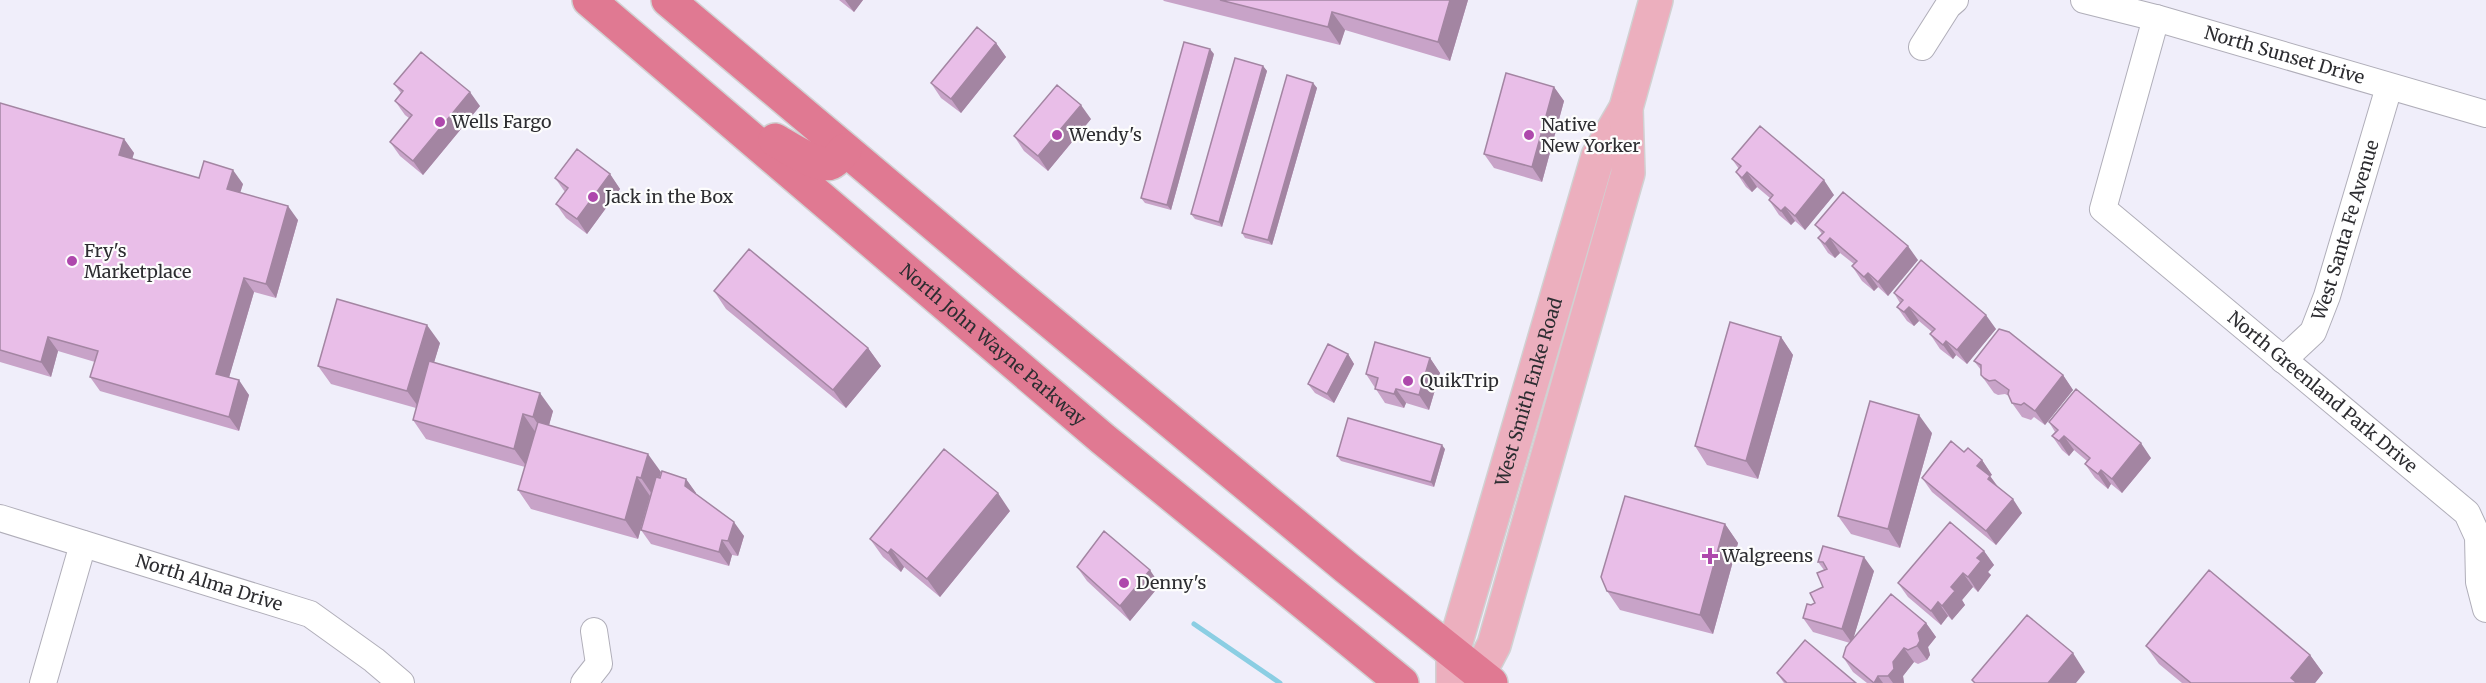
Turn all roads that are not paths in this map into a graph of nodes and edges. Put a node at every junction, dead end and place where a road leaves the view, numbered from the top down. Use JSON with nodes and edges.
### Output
{"nodes":[{"id":1,"x":589,"y":0,"type":"edge"},
{"id":2,"x":668,"y":0,"type":"edge"},
{"id":3,"x":1656,"y":0,"type":"edge"},
{"id":4,"x":1955,"y":0,"type":"edge"},
{"id":5,"x":2084,"y":0,"type":"edge"},
{"id":6,"x":2156,"y":18,"type":"junction"},
{"id":7,"x":1922,"y":47,"type":"dead end"},
{"id":8,"x":2389,"y":87,"type":"junction"},
{"id":9,"x":1626,"y":108,"type":"junction"},
{"id":10,"x":723,"y":112,"type":"junction"},
{"id":11,"x":2486,"y":114,"type":"edge"},
{"id":12,"x":845,"y":150,"type":"junction"},
{"id":13,"x":1569,"y":256,"type":"junction"},
{"id":14,"x":2283,"y":360,"type":"junction"},
{"id":15,"x":1563,"y":402,"type":"junction"},
{"id":16,"x":2477,"y":509,"type":"edge"},
{"id":17,"x":0,"y":518,"type":"edge"},
{"id":18,"x":83,"y":544,"type":"junction"},
{"id":19,"x":2486,"y":609,"type":"edge"},
{"id":20,"x":594,"y":631,"type":"dead end"},
{"id":21,"x":1470,"y":675,"type":"edge"},
{"id":22,"x":43,"y":683,"type":"edge"},
{"id":23,"x":401,"y":683,"type":"edge"},
{"id":24,"x":584,"y":683,"type":"edge"},
{"id":25,"x":1402,"y":683,"type":"edge"}],
"edges":[{"from":1,"to":10,"type":"highway","name":"North John Wayne Parkway"},
{"from":2,"to":12,"type":"highway"},
{"from":3,"to":9,"type":"main road","name":"West Smith Enke Road"},
{"from":4,"to":7,"type":"street"},
{"from":5,"to":6,"type":"street","name":"North Sunset Drive"},
{"from":6,"to":8,"type":"street","name":"North Sunset Drive"},
{"from":6,"to":14,"type":"street","name":"North Greenland Park Drive"},
{"from":8,"to":11,"type":"street","name":"North Sunset Drive"},
{"from":8,"to":14,"type":"street","name":"West Santa Fe Avenue"},
{"from":9,"to":13,"type":"main road","name":"West Smith Enke Road"},
{"from":9,"to":15,"type":"main road","name":"West Smith Enke Road"},
{"from":10,"to":12,"type":"highway"},
{"from":10,"to":25,"type":"highway","name":"North John Wayne Parkway"},
{"from":12,"to":21,"type":"highway"},
{"from":13,"to":15,"type":"main road"},
{"from":13,"to":21,"type":"main road","name":"West Smith Enke Road"},
{"from":14,"to":16,"type":"street","name":"North Greenland Park Drive"},
{"from":15,"to":21,"type":"main road","name":"West Smith Enke Road"},
{"from":16,"to":19,"type":"street","name":"North Greenland Park Drive"},
{"from":17,"to":18,"type":"street","name":"North Alma Drive"},
{"from":18,"to":22,"type":"street"},
{"from":18,"to":23,"type":"street","name":"North Alma Drive"},
{"from":20,"to":24,"type":"street"}]}
